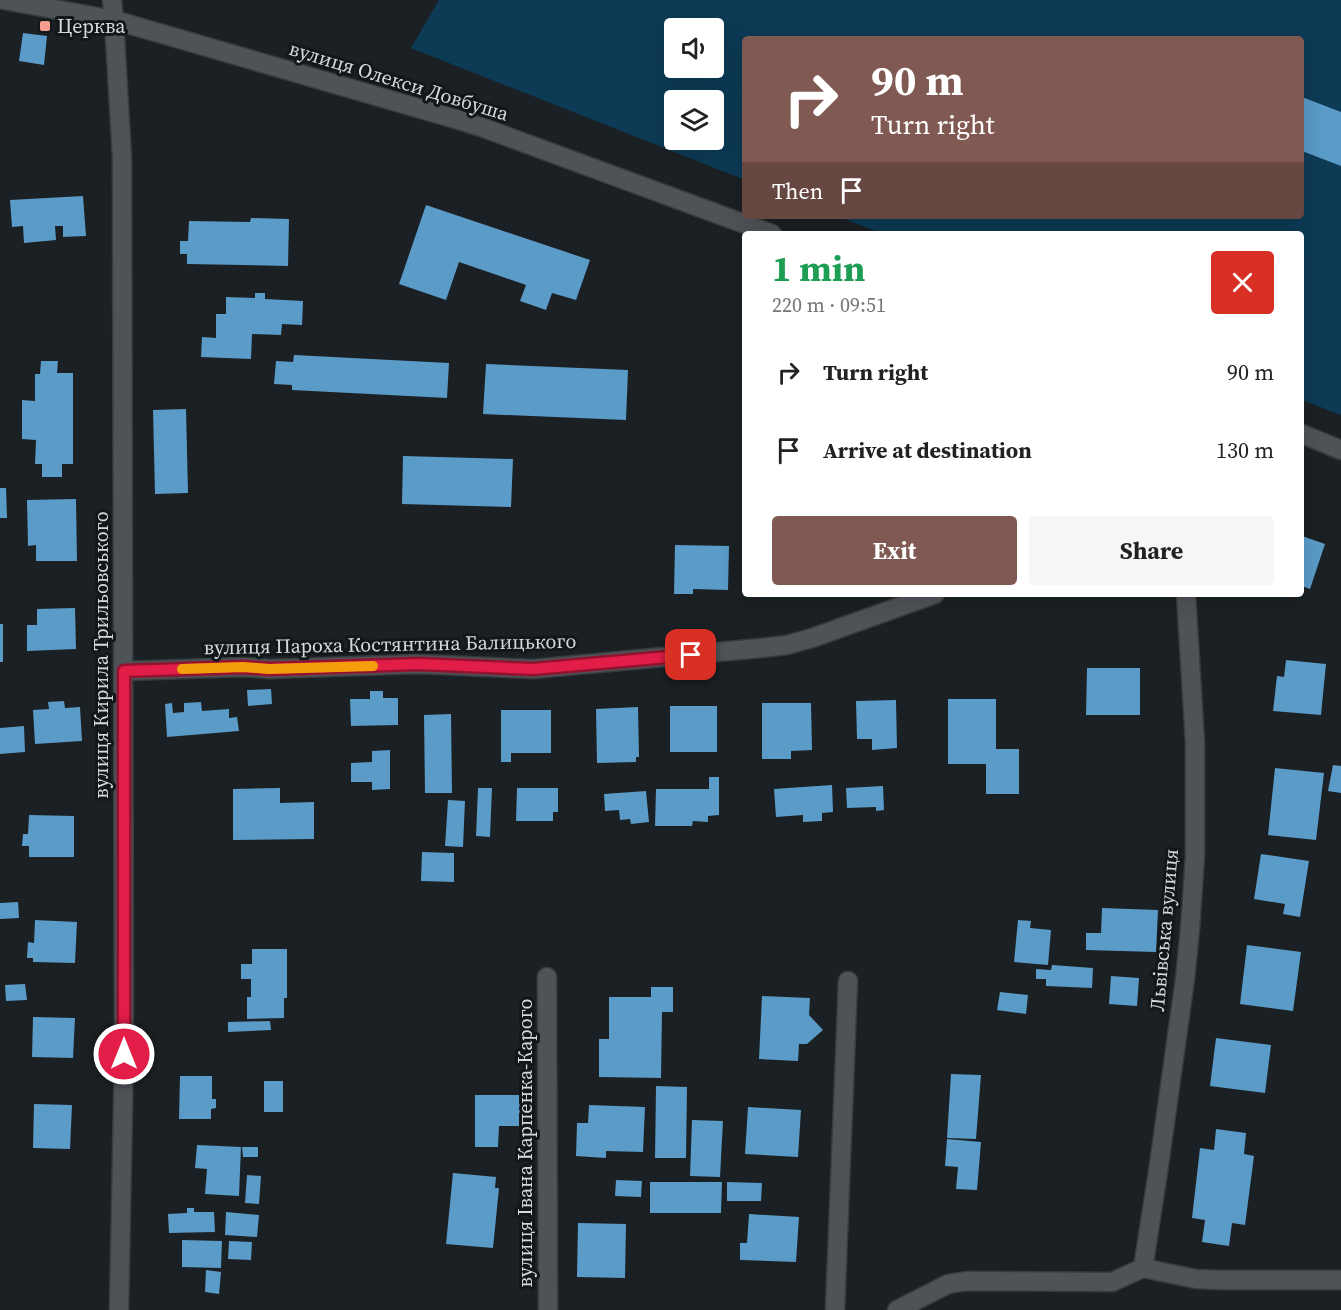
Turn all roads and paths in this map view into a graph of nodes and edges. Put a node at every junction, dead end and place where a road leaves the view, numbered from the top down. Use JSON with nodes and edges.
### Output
{"nodes":[{"id":1,"x":4,"y":0,"type":"edge"},
{"id":2,"x":112,"y":0,"type":"edge"},
{"id":3,"x":114,"y":20,"type":"junction"},
{"id":4,"x":764,"y":231,"type":"edge"},
{"id":5,"x":1304,"y":435,"type":"edge"},
{"id":6,"x":1341,"y":450,"type":"edge"},
{"id":7,"x":927,"y":597,"type":"edge"},
{"id":8,"x":1186,"y":597,"type":"edge"},
{"id":9,"x":124,"y":671,"type":"junction"},
{"id":10,"x":547,"y":977,"type":"dead end"},
{"id":11,"x":848,"y":981,"type":"dead end"},
{"id":12,"x":1143,"y":1268,"type":"junction"},
{"id":13,"x":1341,"y":1280,"type":"edge"},
{"id":14,"x":119,"y":1310,"type":"edge"},
{"id":15,"x":548,"y":1310,"type":"edge"},
{"id":16,"x":835,"y":1310,"type":"edge"},
{"id":17,"x":897,"y":1310,"type":"edge"}],
"edges":[{"from":1,"to":3,"type":"street","name":"вулиця Олекси Довбуша"},
{"from":2,"to":3,"type":"street","name":"вулиця Кирила Трильовського"},
{"from":3,"to":4,"type":"street","name":"вулиця Олекси Довбуша"},
{"from":3,"to":9,"type":"street","name":"вулиця Кирила Трильовського"},
{"from":5,"to":6,"type":"street"},
{"from":7,"to":9,"type":"street","name":"вулиця Пароха Костянтина Балицького"},
{"from":8,"to":12,"type":"street","name":"Львівська вулиця"},
{"from":9,"to":14,"type":"street","name":"вулиця Кирила Трильовського"},
{"from":10,"to":15,"type":"street","name":"вулиця Івана Карпенка-Карого"},
{"from":11,"to":16,"type":"street"},
{"from":12,"to":13,"type":"street"},
{"from":12,"to":17,"type":"street"}]}
